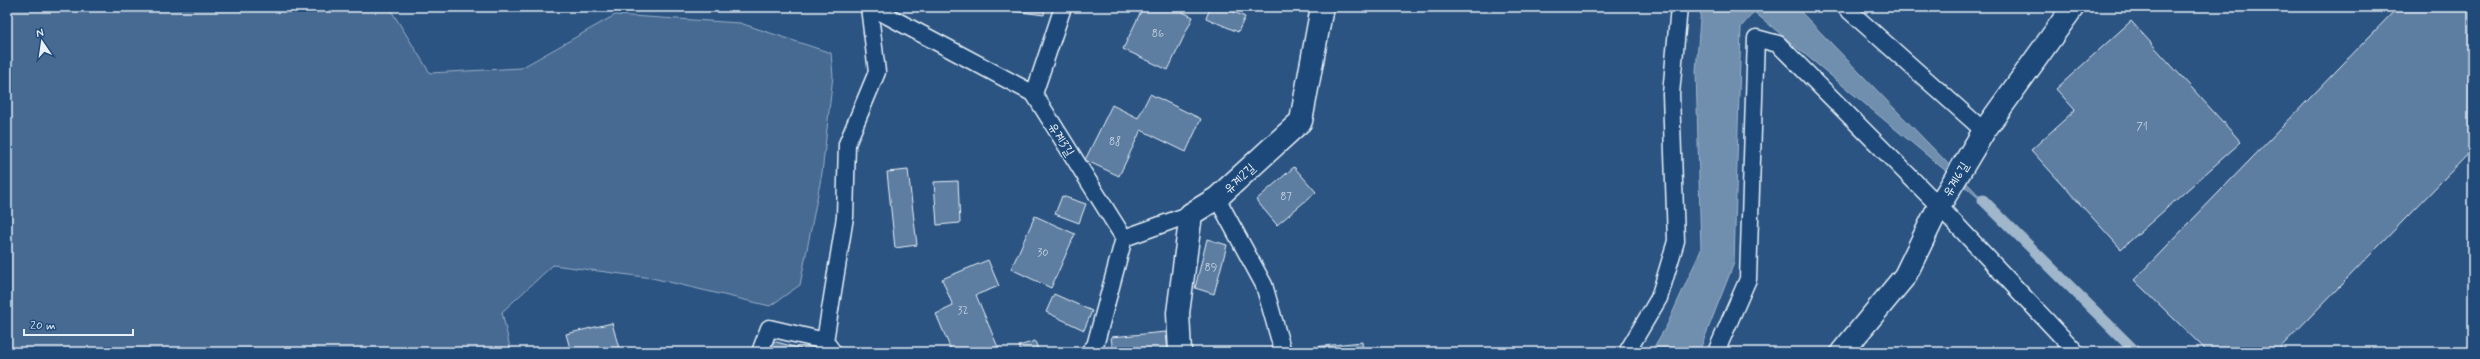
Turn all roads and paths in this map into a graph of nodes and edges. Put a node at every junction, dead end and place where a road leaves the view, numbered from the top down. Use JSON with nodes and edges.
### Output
{"nodes":[{"id":1,"x":870,"y":7,"type":"edge"},
{"id":2,"x":1063,"y":7,"type":"edge"},
{"id":3,"x":1322,"y":7,"type":"edge"},
{"id":4,"x":1679,"y":7,"type":"edge"},
{"id":5,"x":1845,"y":7,"type":"edge"},
{"id":6,"x":2073,"y":7,"type":"edge"},
{"id":7,"x":1034,"y":94,"type":"junction"},
{"id":8,"x":1984,"y":131,"type":"junction"},
{"id":9,"x":1217,"y":198,"type":"junction"},
{"id":10,"x":1939,"y":206,"type":"junction"},
{"id":11,"x":1191,"y":214,"type":"junction"},
{"id":12,"x":1124,"y":238,"type":"junction"},
{"id":13,"x":829,"y":347,"type":"edge"},
{"id":14,"x":760,"y":352,"type":"edge"},
{"id":15,"x":1089,"y":352,"type":"edge"},
{"id":16,"x":1180,"y":352,"type":"edge"},
{"id":17,"x":1283,"y":352,"type":"edge"},
{"id":18,"x":1627,"y":352,"type":"edge"},
{"id":19,"x":1716,"y":352,"type":"edge"},
{"id":20,"x":1842,"y":352,"type":"edge"},
{"id":21,"x":2076,"y":352,"type":"edge"}],
"edges":[{"from":1,"to":7,"type":"lane","name":"유계3길"},
{"from":1,"to":13,"type":"lane"},
{"from":2,"to":7,"type":"lane"},
{"from":3,"to":9,"type":"street","name":"유계2길"},
{"from":4,"to":18,"type":"lane"},
{"from":5,"to":8,"type":"lane"},
{"from":6,"to":8,"type":"street","name":"유계6길"},
{"from":7,"to":12,"type":"lane","name":"유계3길"},
{"from":8,"to":10,"type":"street","name":"유계6길"},
{"from":9,"to":11,"type":"street","name":"유계2길"},
{"from":9,"to":17,"type":"lane"},
{"from":10,"to":19,"type":"lane"},
{"from":10,"to":20,"type":"street","name":"유계6길"},
{"from":10,"to":21,"type":"lane"},
{"from":11,"to":12,"type":"lane"},
{"from":11,"to":16,"type":"street"},
{"from":12,"to":15,"type":"lane"},
{"from":13,"to":14,"type":"lane"}]}
